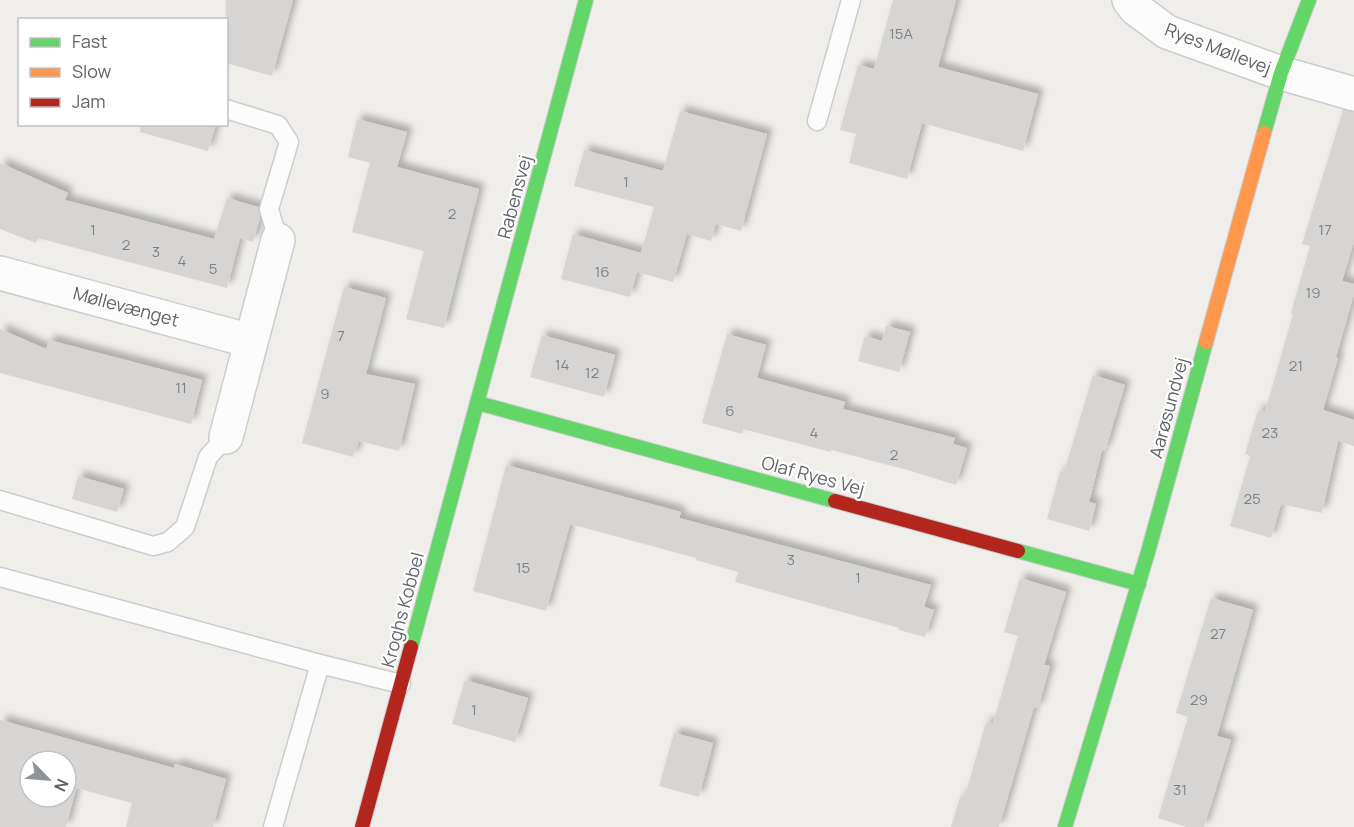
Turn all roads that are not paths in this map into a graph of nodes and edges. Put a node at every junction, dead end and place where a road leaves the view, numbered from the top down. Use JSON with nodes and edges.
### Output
{"nodes":[{"id":1,"x":586,"y":0,"type":"edge"},
{"id":2,"x":851,"y":0,"type":"edge"},
{"id":3,"x":1129,"y":0,"type":"edge"},
{"id":4,"x":1309,"y":0,"type":"edge"},
{"id":5,"x":1281,"y":73,"type":"junction"},
{"id":6,"x":1354,"y":94,"type":"edge"},
{"id":7,"x":228,"y":110,"type":"edge"},
{"id":8,"x":817,"y":121,"type":"dead end"},
{"id":9,"x":278,"y":240,"type":"joint"},
{"id":10,"x":0,"y":273,"type":"edge"},
{"id":11,"x":251,"y":341,"type":"junction"},
{"id":12,"x":478,"y":403,"type":"junction"},
{"id":13,"x":226,"y":437,"type":"joint"},
{"id":14,"x":0,"y":500,"type":"edge"},
{"id":15,"x":0,"y":577,"type":"edge"},
{"id":16,"x":1139,"y":584,"type":"junction"},
{"id":17,"x":320,"y":664,"type":"junction"},
{"id":18,"x":401,"y":684,"type":"junction"},
{"id":19,"x":273,"y":827,"type":"edge"},
{"id":20,"x":362,"y":827,"type":"edge"},
{"id":21,"x":1065,"y":827,"type":"edge"}],
"edges":[{"from":1,"to":12,"type":"street","name":"Rabensvej"},
{"from":2,"to":8,"type":"lane"},
{"from":3,"to":5,"type":"street","name":"Ryes Møllevej"},
{"from":4,"to":5,"type":"street","name":"Aarøsundvej"},
{"from":5,"to":6,"type":"street","name":"Ryes Møllevej"},
{"from":5,"to":16,"type":"street","name":"Aarøsundvej"},
{"from":7,"to":9,"type":"lane"},
{"from":9,"to":11,"type":"street"},
{"from":10,"to":11,"type":"street","name":"Møllevænget"},
{"from":11,"to":13,"type":"street"},
{"from":12,"to":16,"type":"street","name":"Olaf Ryes Vej"},
{"from":12,"to":18,"type":"street","name":"Kroghs Kobbel"},
{"from":13,"to":14,"type":"lane"},
{"from":15,"to":17,"type":"lane"},
{"from":16,"to":21,"type":"street","name":"Aarøsundvej"},
{"from":17,"to":18,"type":"lane"},
{"from":17,"to":19,"type":"lane"},
{"from":18,"to":20,"type":"street","name":"Kroghs Kobbel"}]}
